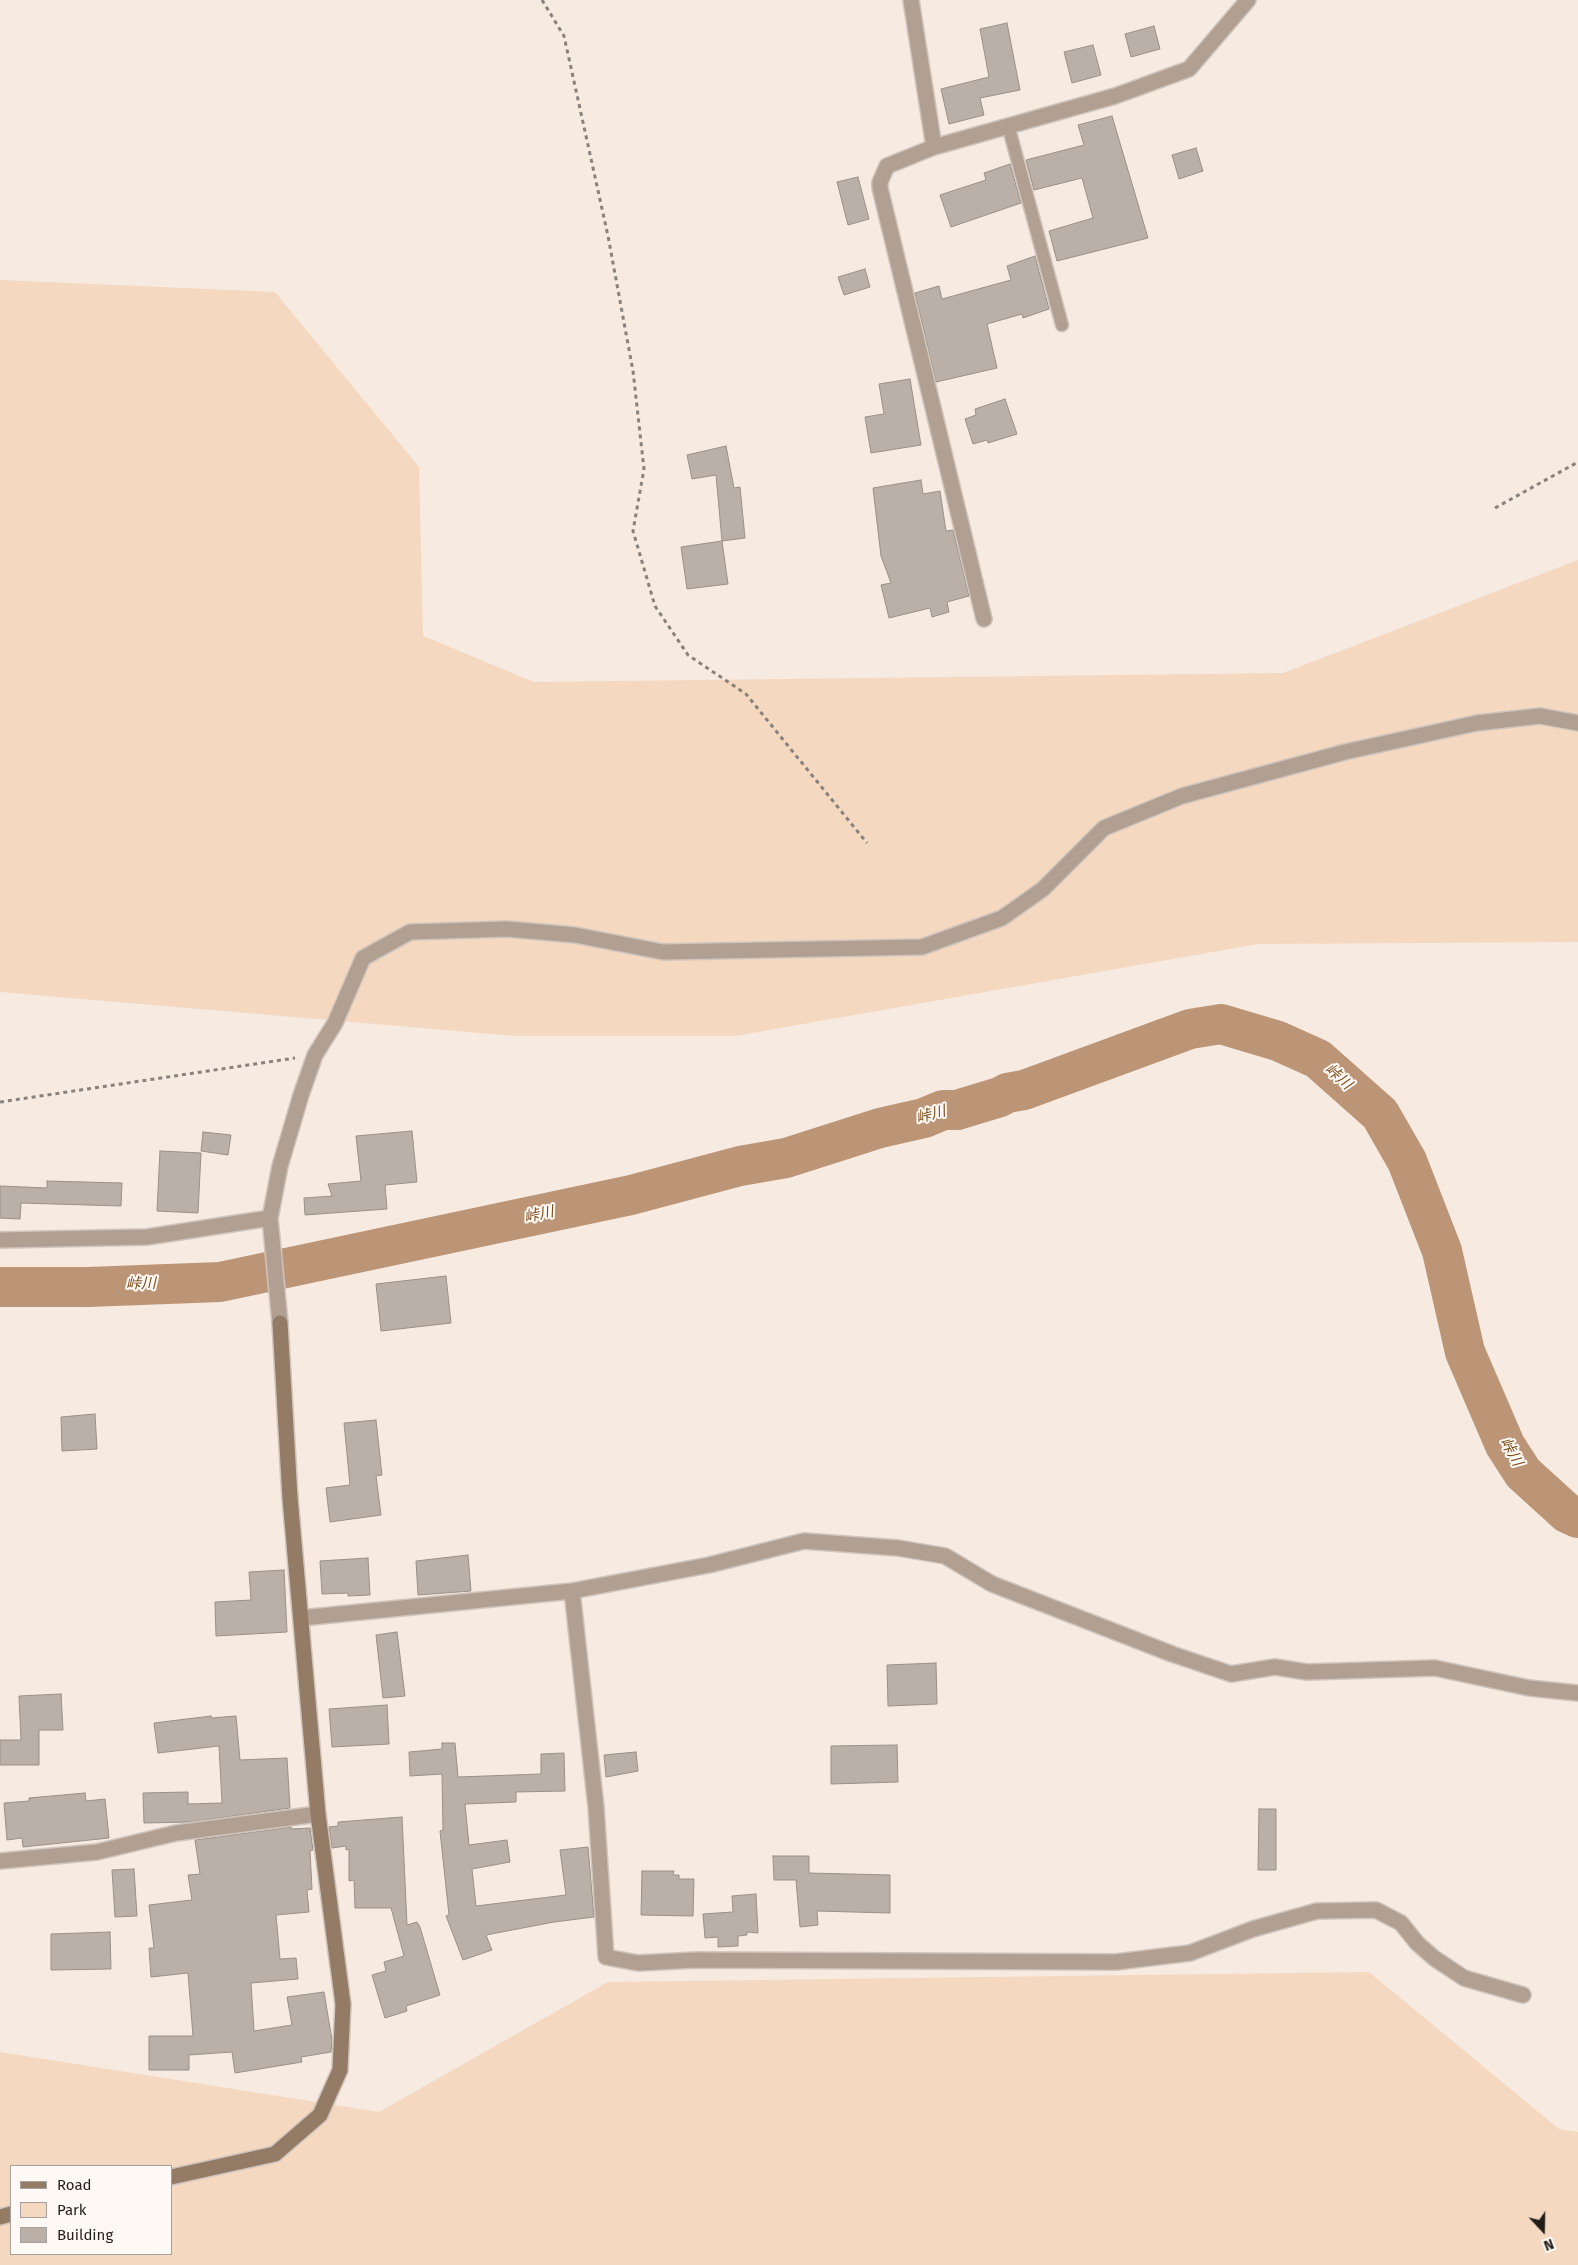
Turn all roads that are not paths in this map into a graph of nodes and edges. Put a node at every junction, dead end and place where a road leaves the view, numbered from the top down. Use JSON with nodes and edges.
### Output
{"nodes":[{"id":1,"x":912,"y":0,"type":"edge"},
{"id":2,"x":1248,"y":0,"type":"edge"},
{"id":3,"x":1008,"y":125,"type":"junction"},
{"id":4,"x":934,"y":147,"type":"junction"},
{"id":5,"x":1062,"y":325,"type":"dead end"},
{"id":6,"x":984,"y":619,"type":"dead end"},
{"id":7,"x":1578,"y":723,"type":"edge"},
{"id":8,"x":270,"y":1218,"type":"junction"},
{"id":9,"x":0,"y":1240,"type":"edge"},
{"id":10,"x":572,"y":1591,"type":"junction"},
{"id":11,"x":301,"y":1618,"type":"junction"},
{"id":12,"x":1578,"y":1693,"type":"edge"},
{"id":13,"x":318,"y":1814,"type":"junction"},
{"id":14,"x":0,"y":1861,"type":"edge"},
{"id":15,"x":1523,"y":1995,"type":"dead end"},
{"id":16,"x":172,"y":2177,"type":"edge"}],
"edges":[{"from":1,"to":4,"type":"street"},
{"from":2,"to":3,"type":"street"},
{"from":3,"to":4,"type":"street"},
{"from":3,"to":5,"type":"lane"},
{"from":4,"to":6,"type":"street"},
{"from":7,"to":8,"type":"street"},
{"from":8,"to":9,"type":"street"},
{"from":8,"to":11,"type":"street"},
{"from":10,"to":11,"type":"street"},
{"from":10,"to":12,"type":"street"},
{"from":10,"to":15,"type":"street"},
{"from":11,"to":13,"type":"street"},
{"from":13,"to":14,"type":"street"},
{"from":13,"to":16,"type":"street"}]}
